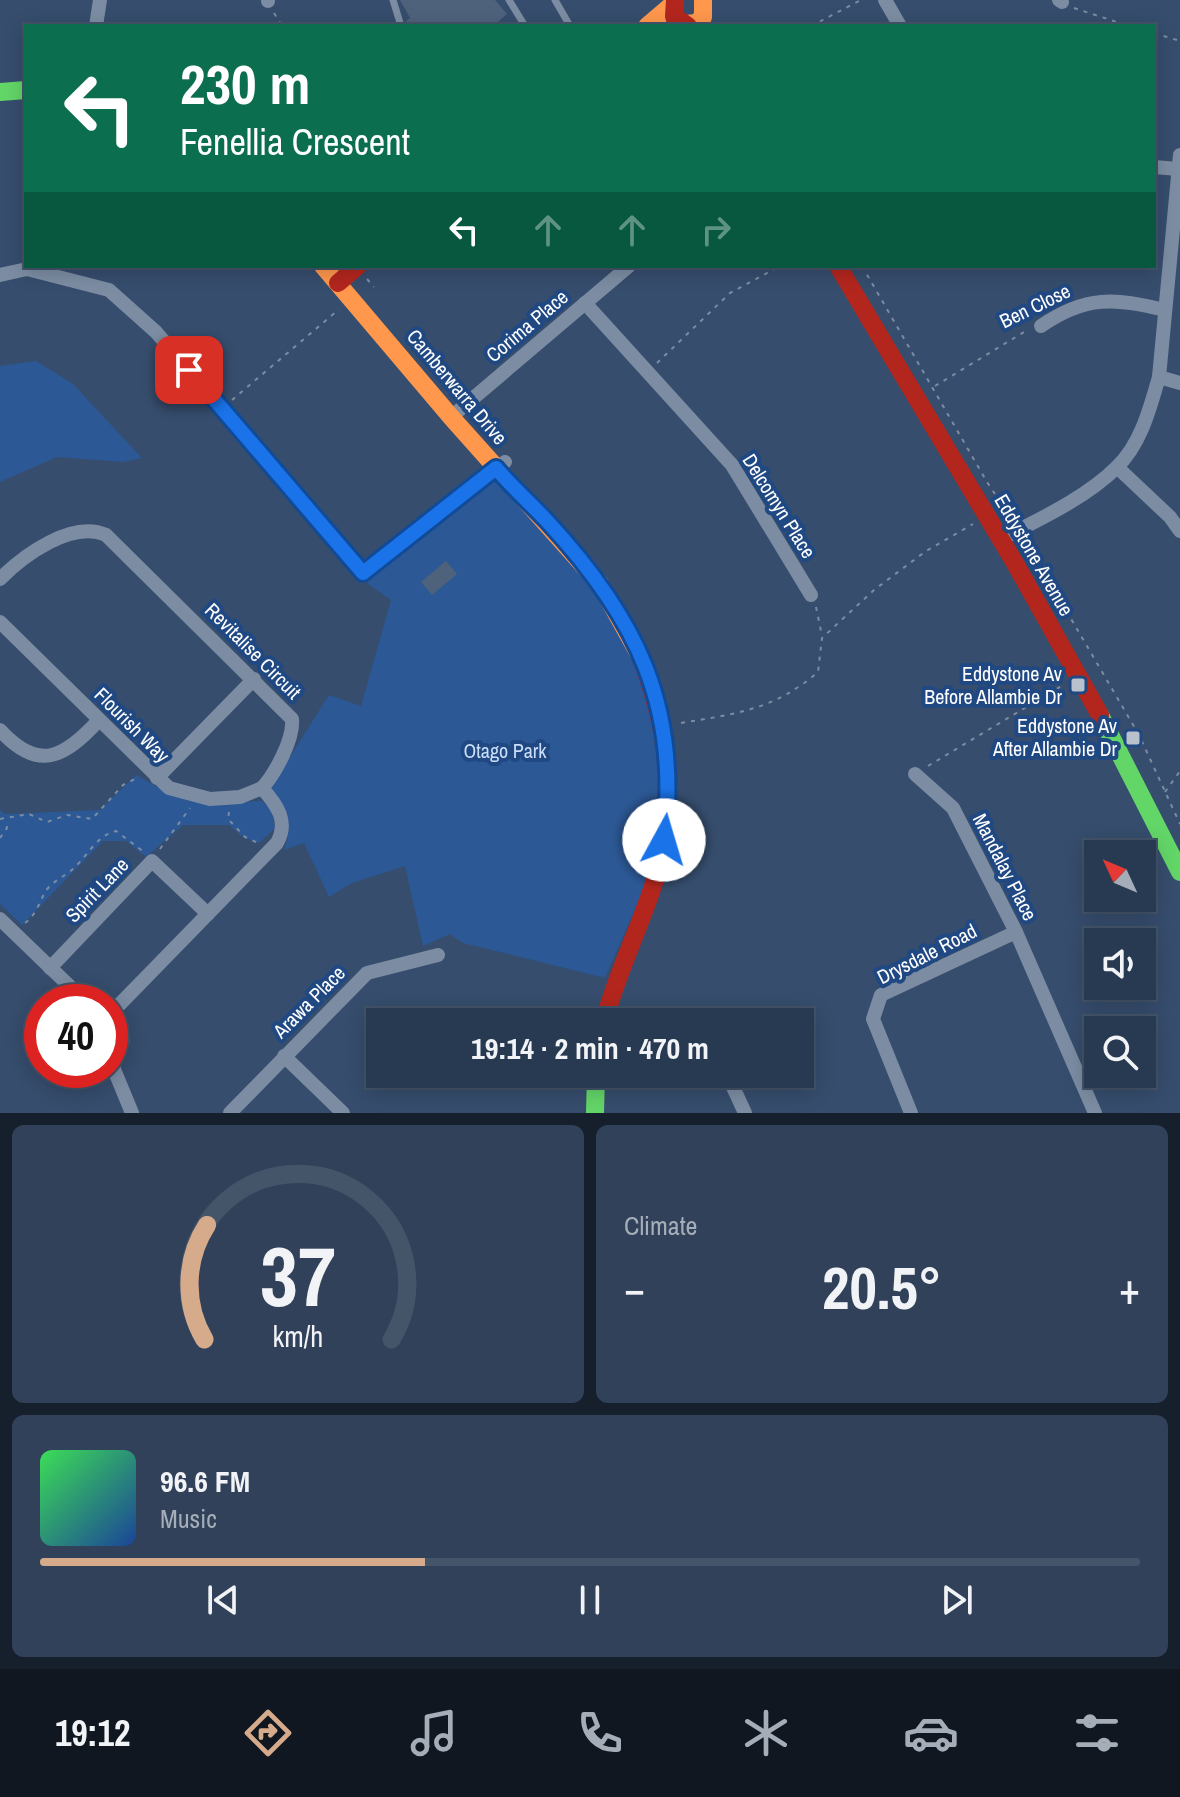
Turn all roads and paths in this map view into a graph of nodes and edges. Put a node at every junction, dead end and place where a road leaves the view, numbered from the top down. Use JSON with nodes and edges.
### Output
{"nodes":[{"id":1,"x":100,"y":0,"type":"edge"},
{"id":2,"x":268,"y":0,"type":"edge"},
{"id":3,"x":393,"y":0,"type":"edge"},
{"id":4,"x":509,"y":0,"type":"edge"},
{"id":5,"x":555,"y":0,"type":"edge"},
{"id":6,"x":861,"y":0,"type":"edge"},
{"id":7,"x":885,"y":0,"type":"edge"},
{"id":8,"x":674,"y":1,"type":"edge"},
{"id":9,"x":1060,"y":1,"type":"edge"},
{"id":10,"x":706,"y":13,"type":"edge"},
{"id":11,"x":96,"y":24,"type":"edge"},
{"id":12,"x":281,"y":24,"type":"edge"},
{"id":13,"x":400,"y":24,"type":"edge"},
{"id":14,"x":524,"y":24,"type":"edge"},
{"id":15,"x":569,"y":24,"type":"edge"},
{"id":16,"x":649,"y":24,"type":"edge"},
{"id":17,"x":683,"y":24,"type":"edge"},
{"id":18,"x":690,"y":24,"type":"edge"},
{"id":19,"x":815,"y":24,"type":"edge"},
{"id":20,"x":899,"y":24,"type":"edge"},
{"id":21,"x":1122,"y":24,"type":"edge"},
{"id":22,"x":1156,"y":34,"type":"edge"},
{"id":23,"x":1180,"y":41,"type":"edge"},
{"id":24,"x":24,"y":90,"type":"edge"},
{"id":25,"x":0,"y":92,"type":"edge"},
{"id":26,"x":24,"y":101,"type":"edge"},
{"id":27,"x":0,"y":102,"type":"edge"},
{"id":28,"x":1179,"y":162,"type":"edge"},
{"id":29,"x":1156,"y":167,"type":"edge"},
{"id":30,"x":627,"y":268,"type":"edge"},
{"id":31,"x":776,"y":268,"type":"edge"},
{"id":32,"x":839,"y":268,"type":"edge"},
{"id":33,"x":852,"y":268,"type":"edge"},
{"id":34,"x":347,"y":272,"type":"edge"},
{"id":35,"x":0,"y":275,"type":"edge"},
{"id":36,"x":585,"y":303,"type":"junction"},
{"id":37,"x":346,"y":304,"type":"dead end"},
{"id":38,"x":1165,"y":310,"type":"junction"},
{"id":39,"x":1041,"y":326,"type":"joint"},
{"id":40,"x":648,"y":373,"type":"junction"},
{"id":41,"x":1159,"y":377,"type":"junction"},
{"id":42,"x":1180,"y":383,"type":"edge"},
{"id":43,"x":933,"y":387,"type":"dead end"},
{"id":44,"x":222,"y":408,"type":"junction"},
{"id":45,"x":456,"y":412,"type":"junction"},
{"id":46,"x":500,"y":465,"type":"junction"},
{"id":47,"x":1117,"y":467,"type":"junction"},
{"id":48,"x":977,"y":520,"type":"dead end"},
{"id":49,"x":1180,"y":531,"type":"edge"},
{"id":50,"x":1004,"y":537,"type":"junction"},
{"id":51,"x":0,"y":579,"type":"edge"},
{"id":52,"x":811,"y":595,"type":"joint"},
{"id":53,"x":0,"y":622,"type":"edge"},
{"id":54,"x":822,"y":638,"type":"junction"},
{"id":55,"x":254,"y":679,"type":"junction"},
{"id":56,"x":1071,"y":680,"type":"dead end"},
{"id":57,"x":99,"y":720,"type":"junction"},
{"id":58,"x":673,"y":724,"type":"junction"},
{"id":59,"x":0,"y":730,"type":"edge"},
{"id":60,"x":1180,"y":771,"type":"edge"},
{"id":61,"x":915,"y":774,"type":"joint"},
{"id":62,"x":140,"y":778,"type":"dead end"},
{"id":63,"x":157,"y":778,"type":"junction"},
{"id":64,"x":262,"y":788,"type":"junction"},
{"id":65,"x":190,"y":808,"type":"dead end"},
{"id":66,"x":229,"y":808,"type":"dead end"},
{"id":67,"x":0,"y":819,"type":"edge"},
{"id":68,"x":6,"y":819,"type":"junction"},
{"id":69,"x":1180,"y":824,"type":"edge"},
{"id":70,"x":0,"y":838,"type":"edge"},
{"id":71,"x":259,"y":843,"type":"dead end"},
{"id":72,"x":1180,"y":846,"type":"edge"},
{"id":73,"x":1180,"y":872,"type":"edge"},
{"id":74,"x":208,"y":914,"type":"junction"},
{"id":75,"x":8,"y":928,"type":"edge"},
{"id":76,"x":1016,"y":932,"type":"junction"},
{"id":77,"x":438,"y":955,"type":"dead end"},
{"id":78,"x":50,"y":968,"type":"junction"},
{"id":79,"x":67,"y":984,"type":"edge"},
{"id":80,"x":128,"y":992,"type":"edge"},
{"id":81,"x":608,"y":1008,"type":"edge"},
{"id":82,"x":619,"y":1008,"type":"edge"},
{"id":83,"x":284,"y":1056,"type":"junction"},
{"id":84,"x":121,"y":1088,"type":"edge"},
{"id":85,"x":596,"y":1088,"type":"edge"},
{"id":86,"x":606,"y":1088,"type":"edge"},
{"id":87,"x":733,"y":1088,"type":"edge"},
{"id":88,"x":129,"y":1107,"type":"edge"},
{"id":89,"x":230,"y":1113,"type":"edge"},
{"id":90,"x":343,"y":1113,"type":"edge"},
{"id":91,"x":595,"y":1113,"type":"edge"},
{"id":92,"x":606,"y":1113,"type":"edge"},
{"id":93,"x":745,"y":1113,"type":"edge"},
{"id":94,"x":911,"y":1113,"type":"edge"},
{"id":95,"x":1095,"y":1113,"type":"edge"}],
"edges":[{"from":1,"to":11,"type":"street"},
{"from":2,"to":12,"type":"path"},
{"from":3,"to":13,"type":"lane"},
{"from":4,"to":14,"type":"lane"},
{"from":5,"to":15,"type":"lane"},
{"from":6,"to":19,"type":"path"},
{"from":7,"to":20,"type":"street"},
{"from":8,"to":16,"type":"street"},
{"from":8,"to":17,"type":"street"},
{"from":9,"to":21,"type":"path"},
{"from":10,"to":18,"type":"street"},
{"from":22,"to":23,"type":"path"},
{"from":24,"to":25,"type":"street"},
{"from":26,"to":27,"type":"street"},
{"from":28,"to":29,"type":"street"},
{"from":28,"to":38,"type":"street"},
{"from":30,"to":36,"type":"street","name":"Corima Place"},
{"from":31,"to":40,"type":"path"},
{"from":32,"to":50,"type":"street","name":"Eddystone Avenue"},
{"from":33,"to":50,"type":"street","name":"Eddystone Avenue"},
{"from":34,"to":45,"type":"street","name":"Camberwarra Drive"},
{"from":35,"to":44,"type":"street"},
{"from":36,"to":40,"type":"street","name":"Delcomyn Place"},
{"from":36,"to":45,"type":"street","name":"Corima Place"},
{"from":37,"to":44,"type":"path"},
{"from":38,"to":39,"type":"street","name":"Ben Close"},
{"from":38,"to":41,"type":"street"},
{"from":39,"to":43,"type":"path","name":"Ben Close"},
{"from":40,"to":52,"type":"street","name":"Delcomyn Place"},
{"from":41,"to":42,"type":"street"},
{"from":41,"to":47,"type":"street"},
{"from":44,"to":46,"type":"street"},
{"from":45,"to":46,"type":"street","name":"Camberwarra Drive"},
{"from":46,"to":58,"type":"street","name":"Camberwarra Drive"},
{"from":46,"to":81,"type":"street","name":"Camberwarra Drive"},
{"from":47,"to":49,"type":"street"},
{"from":47,"to":50,"type":"street"},
{"from":48,"to":54,"type":"path"},
{"from":50,"to":72,"type":"street","name":"Eddystone Avenue"},
{"from":50,"to":73,"type":"street","name":"Eddystone Avenue"},
{"from":51,"to":55,"type":"street","name":"Revitalise Circuit"},
{"from":52,"to":54,"type":"path"},
{"from":53,"to":57,"type":"street","name":"Flourish Way"},
{"from":54,"to":58,"type":"path"},
{"from":55,"to":63,"type":"street"},
{"from":55,"to":64,"type":"street","name":"Revitalise Circuit"},
{"from":56,"to":61,"type":"path"},
{"from":57,"to":59,"type":"street"},
{"from":57,"to":63,"type":"street","name":"Flourish Way"},
{"from":58,"to":82,"type":"street","name":"Camberwarra Drive"},
{"from":60,"to":69,"type":"path"},
{"from":61,"to":76,"type":"street","name":"Mandalay Place"},
{"from":62,"to":68,"type":"path"},
{"from":63,"to":64,"type":"street","name":"Flourish Way"},
{"from":64,"to":74,"type":"street"},
{"from":65,"to":75,"type":"path"},
{"from":66,"to":71,"type":"path"},
{"from":67,"to":68,"type":"path"},
{"from":68,"to":70,"type":"path"},
{"from":74,"to":78,"type":"street","name":"Spirit Lane"},
{"from":74,"to":80,"type":"street"},
{"from":75,"to":78,"type":"street"},
{"from":76,"to":94,"type":"street","name":"Drysdale Road"},
{"from":76,"to":95,"type":"street","name":"Mandalay Place"},
{"from":77,"to":83,"type":"street","name":"Arawa Place"},
{"from":78,"to":79,"type":"street"},
{"from":83,"to":89,"type":"street","name":"Arawa Place"},
{"from":83,"to":90,"type":"street"},
{"from":84,"to":88,"type":"street"},
{"from":85,"to":91,"type":"street"},
{"from":86,"to":92,"type":"street"},
{"from":87,"to":93,"type":"street"}]}
